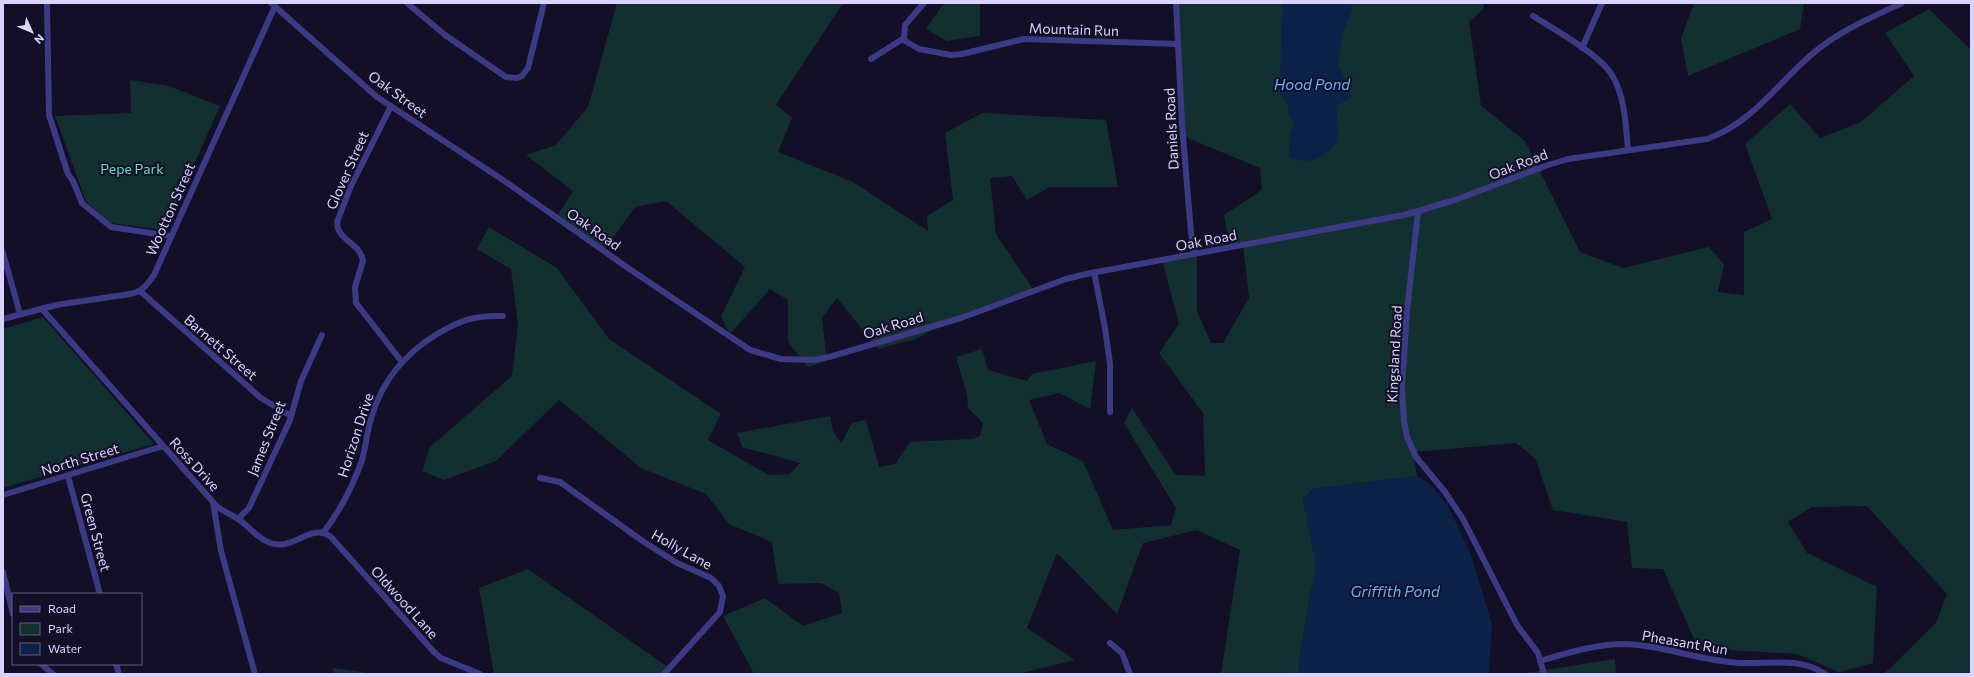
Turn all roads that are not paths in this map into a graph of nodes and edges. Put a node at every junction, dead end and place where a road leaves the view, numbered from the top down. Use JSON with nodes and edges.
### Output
{"nodes":[{"id":1,"x":47,"y":3,"type":"edge"},
{"id":2,"x":407,"y":3,"type":"edge"},
{"id":3,"x":544,"y":3,"type":"edge"},
{"id":4,"x":924,"y":3,"type":"edge"},
{"id":5,"x":1176,"y":3,"type":"edge"},
{"id":6,"x":1602,"y":3,"type":"edge"},
{"id":7,"x":1902,"y":3,"type":"edge"},
{"id":8,"x":273,"y":5,"type":"edge"},
{"id":9,"x":1533,"y":16,"type":"dead end"},
{"id":10,"x":904,"y":38,"type":"junction"},
{"id":11,"x":1178,"y":44,"type":"junction"},
{"id":12,"x":1582,"y":48,"type":"junction"},
{"id":13,"x":871,"y":59,"type":"dead end"},
{"id":14,"x":391,"y":106,"type":"junction"},
{"id":15,"x":1628,"y":150,"type":"junction"},
{"id":16,"x":521,"y":192,"type":"joint"},
{"id":17,"x":1418,"y":212,"type":"junction"},
{"id":18,"x":170,"y":236,"type":"junction"},
{"id":19,"x":3,"y":253,"type":"edge"},
{"id":20,"x":1194,"y":254,"type":"junction"},
{"id":21,"x":1094,"y":272,"type":"junction"},
{"id":22,"x":140,"y":291,"type":"junction"},
{"id":23,"x":42,"y":309,"type":"junction"},
{"id":24,"x":20,"y":314,"type":"junction"},
{"id":25,"x":503,"y":316,"type":"dead end"},
{"id":26,"x":3,"y":319,"type":"edge"},
{"id":27,"x":322,"y":335,"type":"dead end"},
{"id":28,"x":402,"y":362,"type":"junction"},
{"id":29,"x":1110,"y":412,"type":"dead end"},
{"id":30,"x":291,"y":416,"type":"junction"},
{"id":31,"x":163,"y":446,"type":"junction"},
{"id":32,"x":68,"y":476,"type":"junction"},
{"id":33,"x":540,"y":478,"type":"dead end"},
{"id":34,"x":3,"y":495,"type":"edge"},
{"id":35,"x":212,"y":502,"type":"junction"},
{"id":36,"x":238,"y":519,"type":"junction"},
{"id":37,"x":323,"y":533,"type":"junction"},
{"id":38,"x":3,"y":572,"type":"edge"},
{"id":39,"x":100,"y":593,"type":"edge"},
{"id":40,"x":12,"y":610,"type":"edge"},
{"id":41,"x":1110,"y":643,"type":"dead end"},
{"id":42,"x":1540,"y":661,"type":"junction"},
{"id":43,"x":42,"y":665,"type":"edge"},
{"id":44,"x":53,"y":674,"type":"edge"},
{"id":45,"x":255,"y":674,"type":"edge"},
{"id":46,"x":480,"y":674,"type":"edge"},
{"id":47,"x":664,"y":674,"type":"edge"},
{"id":48,"x":1130,"y":674,"type":"edge"},
{"id":49,"x":1544,"y":674,"type":"edge"},
{"id":50,"x":1825,"y":674,"type":"edge"}],
"edges":[{"from":1,"to":18,"type":"street"},
{"from":2,"to":3,"type":"street"},
{"from":4,"to":10,"type":"street"},
{"from":5,"to":11,"type":"street","name":"Daniels Road"},
{"from":6,"to":12,"type":"street"},
{"from":7,"to":15,"type":"street","name":"Oak Road"},
{"from":8,"to":14,"type":"street","name":"Oak Street"},
{"from":8,"to":18,"type":"street","name":"Wootton Street"},
{"from":9,"to":12,"type":"street"},
{"from":10,"to":11,"type":"street","name":"Mountain Run"},
{"from":10,"to":13,"type":"street"},
{"from":11,"to":20,"type":"street","name":"Daniels Road"},
{"from":12,"to":15,"type":"street"},
{"from":14,"to":16,"type":"street","name":"Oak Street"},
{"from":14,"to":28,"type":"street","name":"Glover Street"},
{"from":15,"to":17,"type":"street","name":"Oak Road"},
{"from":16,"to":21,"type":"street","name":"Oak Road"},
{"from":17,"to":20,"type":"street","name":"Oak Road"},
{"from":17,"to":42,"type":"street","name":"Kingsland Road"},
{"from":18,"to":22,"type":"street","name":"Wootton Street"},
{"from":19,"to":24,"type":"street"},
{"from":20,"to":21,"type":"street","name":"Oak Road"},
{"from":21,"to":29,"type":"street"},
{"from":22,"to":23,"type":"street"},
{"from":22,"to":30,"type":"street","name":"Barnett Street"},
{"from":23,"to":24,"type":"street"},
{"from":23,"to":31,"type":"street","name":"Ross Drive"},
{"from":24,"to":26,"type":"street"},
{"from":25,"to":28,"type":"street","name":"Horizon Drive"},
{"from":27,"to":30,"type":"street","name":"James Street"},
{"from":28,"to":37,"type":"street","name":"Horizon Drive"},
{"from":30,"to":36,"type":"street","name":"James Street"},
{"from":31,"to":32,"type":"street","name":"North Street"},
{"from":31,"to":35,"type":"street","name":"Ross Drive"},
{"from":32,"to":34,"type":"street","name":"North Street"},
{"from":32,"to":39,"type":"street","name":"Green Street"},
{"from":33,"to":47,"type":"street","name":"Holly Lane"},
{"from":35,"to":36,"type":"street"},
{"from":35,"to":45,"type":"street","name":"Ross Drive"},
{"from":36,"to":37,"type":"street"},
{"from":37,"to":46,"type":"street","name":"Oldwood Lane"},
{"from":38,"to":40,"type":"street"},
{"from":41,"to":48,"type":"street"},
{"from":42,"to":49,"type":"street","name":"Kingsland Road"},
{"from":42,"to":50,"type":"street","name":"Pheasant Run"},
{"from":43,"to":44,"type":"street"}]}
